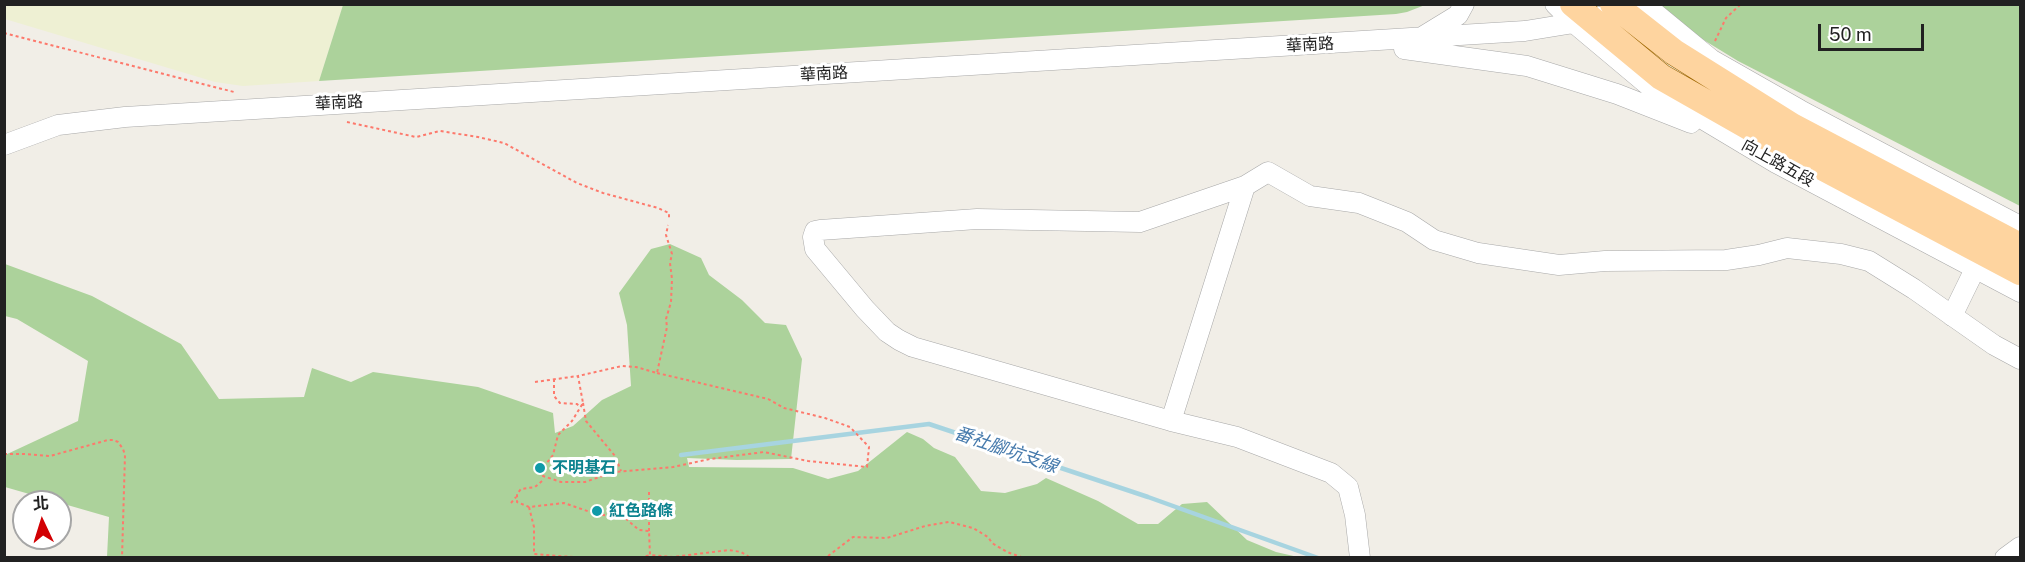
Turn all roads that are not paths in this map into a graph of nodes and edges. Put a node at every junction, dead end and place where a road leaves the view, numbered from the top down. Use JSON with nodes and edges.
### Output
{"nodes":[{"id":1,"x":1464,"y":4,"type":"edge"},
{"id":2,"x":1555,"y":4,"type":"edge"},
{"id":3,"x":1631,"y":7,"type":"edge"},
{"id":4,"x":1579,"y":16,"type":"edge"},
{"id":5,"x":1420,"y":38,"type":"junction"},
{"id":6,"x":1335,"y":44,"type":"junction"},
{"id":7,"x":1743,"y":143,"type":"junction"},
{"id":8,"x":4,"y":145,"type":"edge"},
{"id":9,"x":1245,"y":186,"type":"junction"},
{"id":10,"x":2020,"y":226,"type":"edge"},
{"id":11,"x":2020,"y":246,"type":"edge"},
{"id":12,"x":1975,"y":269,"type":"junction"},
{"id":13,"x":2020,"y":272,"type":"edge"},
{"id":14,"x":2020,"y":292,"type":"edge"},
{"id":15,"x":1952,"y":316,"type":"junction"},
{"id":16,"x":2020,"y":359,"type":"edge"},
{"id":17,"x":1171,"y":421,"type":"junction"},
{"id":18,"x":2020,"y":548,"type":"edge"},
{"id":19,"x":1360,"y":558,"type":"edge"},
{"id":20,"x":2005,"y":558,"type":"edge"}],
"edges":[{"from":1,"to":5,"type":"street"},
{"from":2,"to":4,"type":"street","name":"向上路五段"},
{"from":3,"to":4,"type":"street","name":"華南路"},
{"from":3,"to":10,"type":"street"},
{"from":3,"to":11,"type":"main road"},
{"from":4,"to":5,"type":"street","name":"華南路"},
{"from":4,"to":7,"type":"street","name":"向上路五段"},
{"from":4,"to":13,"type":"main road","name":"向上路五段"},
{"from":5,"to":6,"type":"street","name":"華南路"},
{"from":6,"to":7,"type":"street"},
{"from":6,"to":8,"type":"street","name":"華南路"},
{"from":7,"to":12,"type":"street","name":"向上路五段"},
{"from":9,"to":15,"type":"street"},
{"from":9,"to":17,"type":"street"},
{"from":9,"to":17,"type":"street"},
{"from":12,"to":14,"type":"street","name":"向上路五段"},
{"from":12,"to":15,"type":"street"},
{"from":15,"to":16,"type":"street"},
{"from":17,"to":19,"type":"street"},
{"from":18,"to":20,"type":"street"}]}
